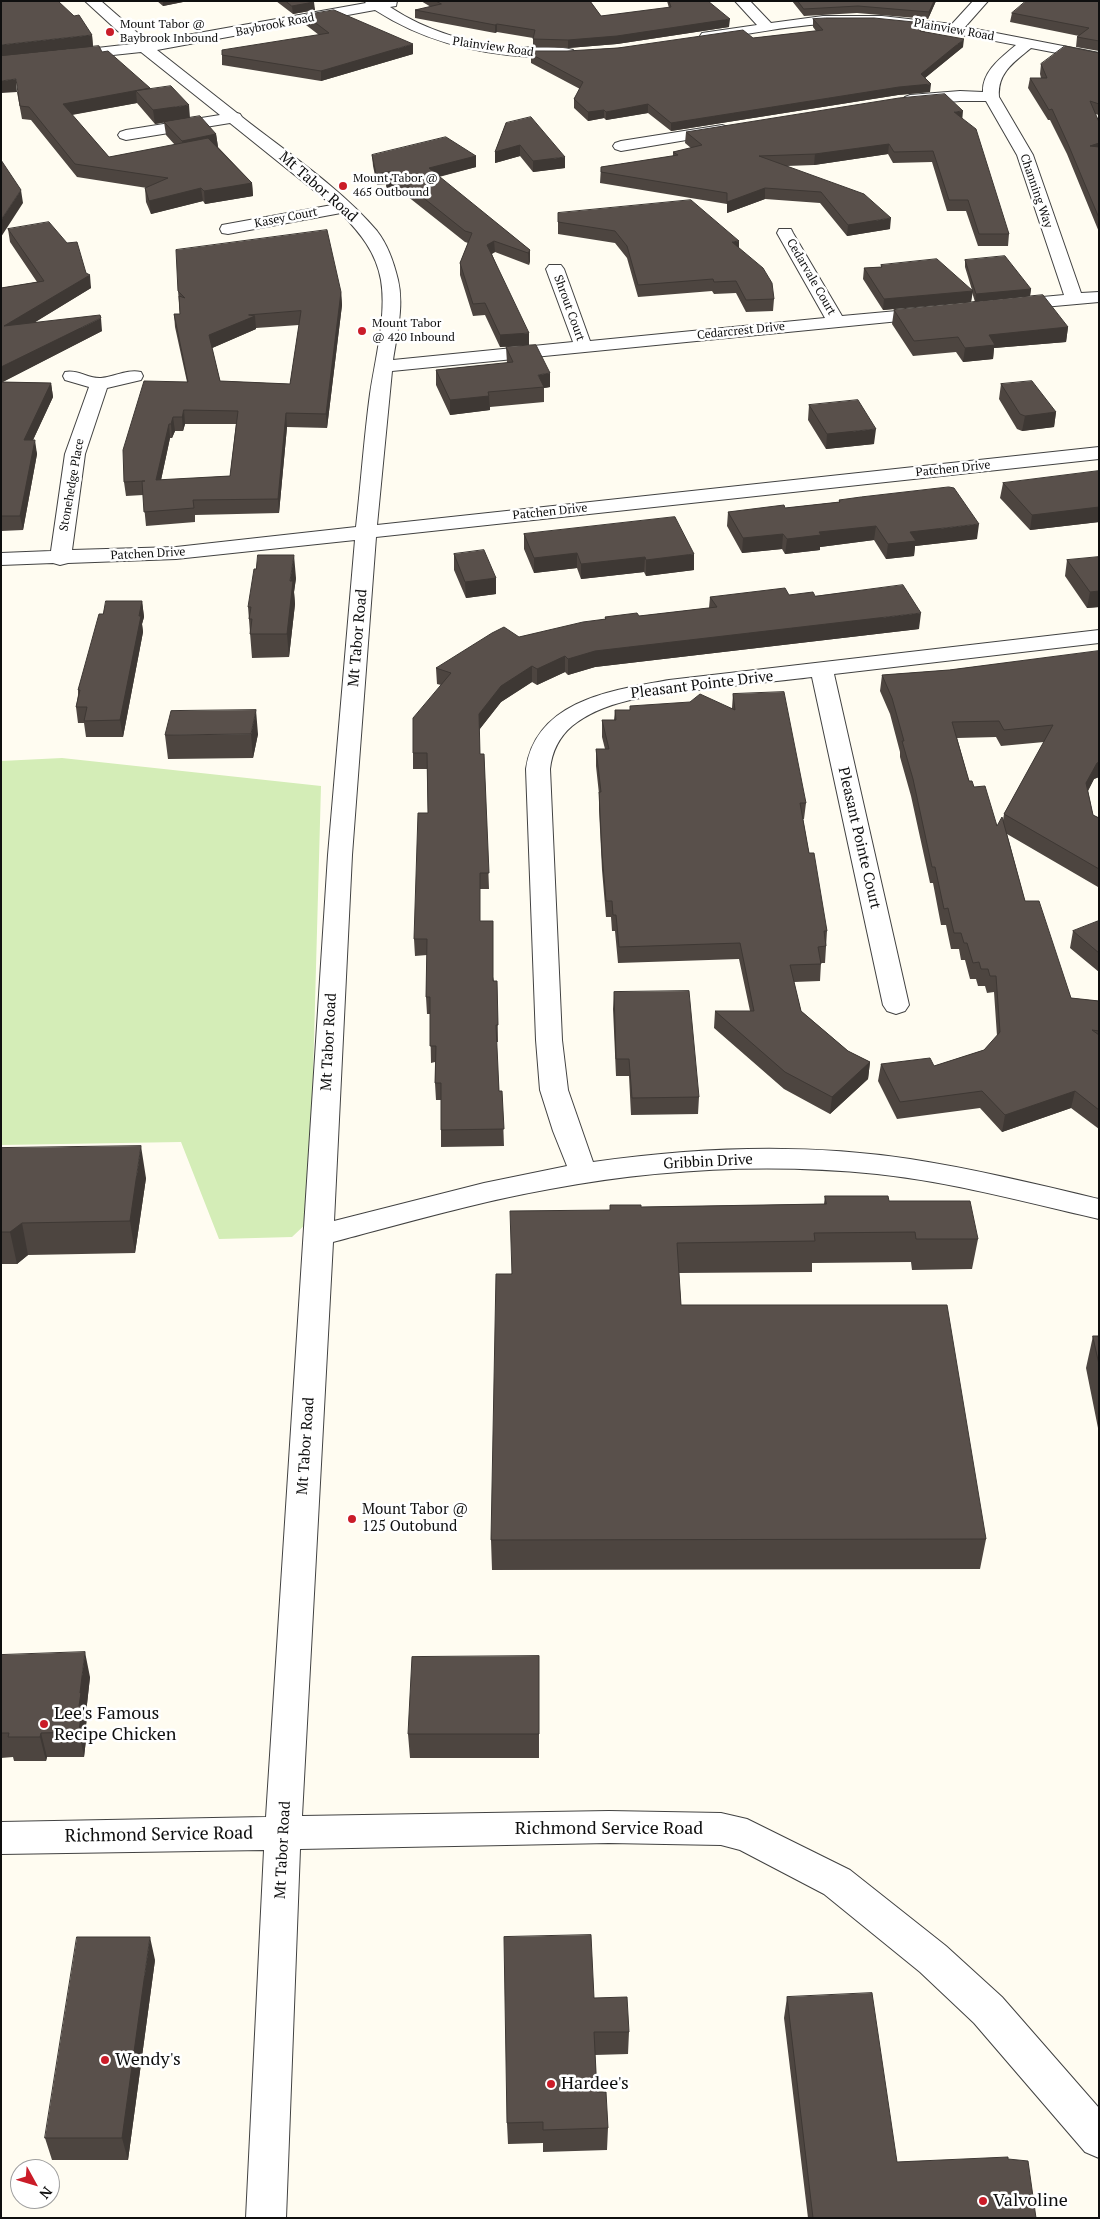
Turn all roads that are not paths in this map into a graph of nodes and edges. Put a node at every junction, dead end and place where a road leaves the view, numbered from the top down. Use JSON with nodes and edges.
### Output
{"nodes":[{"id":1,"x":92,"y":1,"type":"edge"},
{"id":2,"x":400,"y":1,"type":"edge"},
{"id":3,"x":742,"y":1,"type":"edge"},
{"id":4,"x":981,"y":1,"type":"edge"},
{"id":5,"x":374,"y":3,"type":"edge"},
{"id":6,"x":768,"y":28,"type":"junction"},
{"id":7,"x":955,"y":30,"type":"junction"},
{"id":8,"x":693,"y":38,"type":"edge"},
{"id":9,"x":1028,"y":43,"type":"junction"},
{"id":10,"x":146,"y":48,"type":"junction"},
{"id":11,"x":580,"y":53,"type":"edge"},
{"id":12,"x":1099,"y":58,"type":"edge"},
{"id":13,"x":1,"y":63,"type":"edge"},
{"id":14,"x":991,"y":97,"type":"junction"},
{"id":15,"x":898,"y":102,"type":"edge"},
{"id":16,"x":235,"y":117,"type":"junction"},
{"id":17,"x":114,"y":122,"type":"dead end"},
{"id":18,"x":738,"y":127,"type":"edge"},
{"id":19,"x":126,"y":136,"type":"junction"},
{"id":20,"x":621,"y":146,"type":"dead end"},
{"id":21,"x":138,"y":149,"type":"edge"},
{"id":22,"x":345,"y":207,"type":"junction"},
{"id":23,"x":221,"y":232,"type":"dead end"},
{"id":24,"x":785,"y":232,"type":"dead end"},
{"id":25,"x":555,"y":269,"type":"dead end"},
{"id":26,"x":1099,"y":297,"type":"edge"},
{"id":27,"x":1074,"y":299,"type":"junction"},
{"id":28,"x":995,"y":306,"type":"edge"},
{"id":29,"x":945,"y":311,"type":"edge"},
{"id":30,"x":836,"y":321,"type":"junction"},
{"id":31,"x":583,"y":346,"type":"junction"},
{"id":32,"x":384,"y":366,"type":"junction"},
{"id":33,"x":72,"y":376,"type":"dead end"},
{"id":34,"x":134,"y":376,"type":"dead end"},
{"id":35,"x":99,"y":384,"type":"junction"},
{"id":36,"x":1099,"y":453,"type":"edge"},
{"id":37,"x":366,"y":533,"type":"junction"},
{"id":38,"x":1,"y":559,"type":"edge"},
{"id":39,"x":60,"y":559,"type":"junction"},
{"id":40,"x":1099,"y":636,"type":"edge"},
{"id":41,"x":822,"y":670,"type":"junction"},
{"id":42,"x":896,"y":1004,"type":"dead end"},
{"id":43,"x":584,"y":1172,"type":"junction"},
{"id":44,"x":1099,"y":1209,"type":"edge"},
{"id":45,"x":320,"y":1235,"type":"junction"},
{"id":46,"x":283,"y":1832,"type":"junction"},
{"id":47,"x":1,"y":1838,"type":"edge"},
{"id":48,"x":1099,"y":2138,"type":"edge"},
{"id":49,"x":266,"y":2218,"type":"edge"}],
"edges":[{"from":1,"to":10,"type":"street","name":"Mt Tabor Road"},
{"from":2,"to":5,"type":"street","name":"Baybrook Road"},
{"from":3,"to":6,"type":"street"},
{"from":4,"to":7,"type":"street"},
{"from":5,"to":10,"type":"street","name":"Baybrook Road"},
{"from":5,"to":11,"type":"street","name":"Plainview Road"},
{"from":6,"to":7,"type":"street","name":"Plainview Road"},
{"from":6,"to":8,"type":"street","name":"Plainview Road"},
{"from":7,"to":9,"type":"street","name":"Plainview Road"},
{"from":9,"to":12,"type":"street","name":"Plainview Road"},
{"from":9,"to":14,"type":"street"},
{"from":10,"to":13,"type":"street","name":"Baybrook Road"},
{"from":10,"to":16,"type":"street","name":"Mt Tabor Road"},
{"from":14,"to":15,"type":"street"},
{"from":14,"to":27,"type":"street","name":"Channing Way"},
{"from":16,"to":19,"type":"street"},
{"from":16,"to":22,"type":"street","name":"Mt Tabor Road"},
{"from":17,"to":19,"type":"street"},
{"from":18,"to":20,"type":"street"},
{"from":19,"to":21,"type":"street"},
{"from":22,"to":23,"type":"street","name":"Kasey Court"},
{"from":22,"to":32,"type":"street","name":"Mt Tabor Road"},
{"from":24,"to":30,"type":"street","name":"Cedarvale Court"},
{"from":25,"to":31,"type":"street","name":"Shrout Court"},
{"from":26,"to":27,"type":"street"},
{"from":27,"to":28,"type":"street"},
{"from":29,"to":30,"type":"street","name":"Cedarcrest Drive"},
{"from":30,"to":31,"type":"street","name":"Cedarcrest Drive"},
{"from":31,"to":32,"type":"street","name":"Cedarcrest Drive"},
{"from":32,"to":37,"type":"street","name":"Mt Tabor Road"},
{"from":33,"to":35,"type":"street"},
{"from":34,"to":35,"type":"street"},
{"from":35,"to":39,"type":"street","name":"Stonehedge Place"},
{"from":36,"to":37,"type":"street","name":"Patchen Drive"},
{"from":37,"to":39,"type":"street","name":"Patchen Drive"},
{"from":37,"to":45,"type":"street","name":"Mt Tabor Road"},
{"from":38,"to":39,"type":"street","name":"Patchen Drive"},
{"from":40,"to":41,"type":"street","name":"Pleasant Pointe Drive"},
{"from":41,"to":42,"type":"street","name":"Pleasant Pointe Court"},
{"from":41,"to":43,"type":"street","name":"Pleasant Pointe Drive"},
{"from":43,"to":44,"type":"street","name":"Gribbin Drive"},
{"from":43,"to":45,"type":"street","name":"Gribbin Drive"},
{"from":45,"to":46,"type":"street","name":"Mt Tabor Road"},
{"from":46,"to":47,"type":"street","name":"Richmond Service Road"},
{"from":46,"to":48,"type":"street","name":"Richmond Service Road"},
{"from":46,"to":49,"type":"street","name":"Mt Tabor Road"}]}
